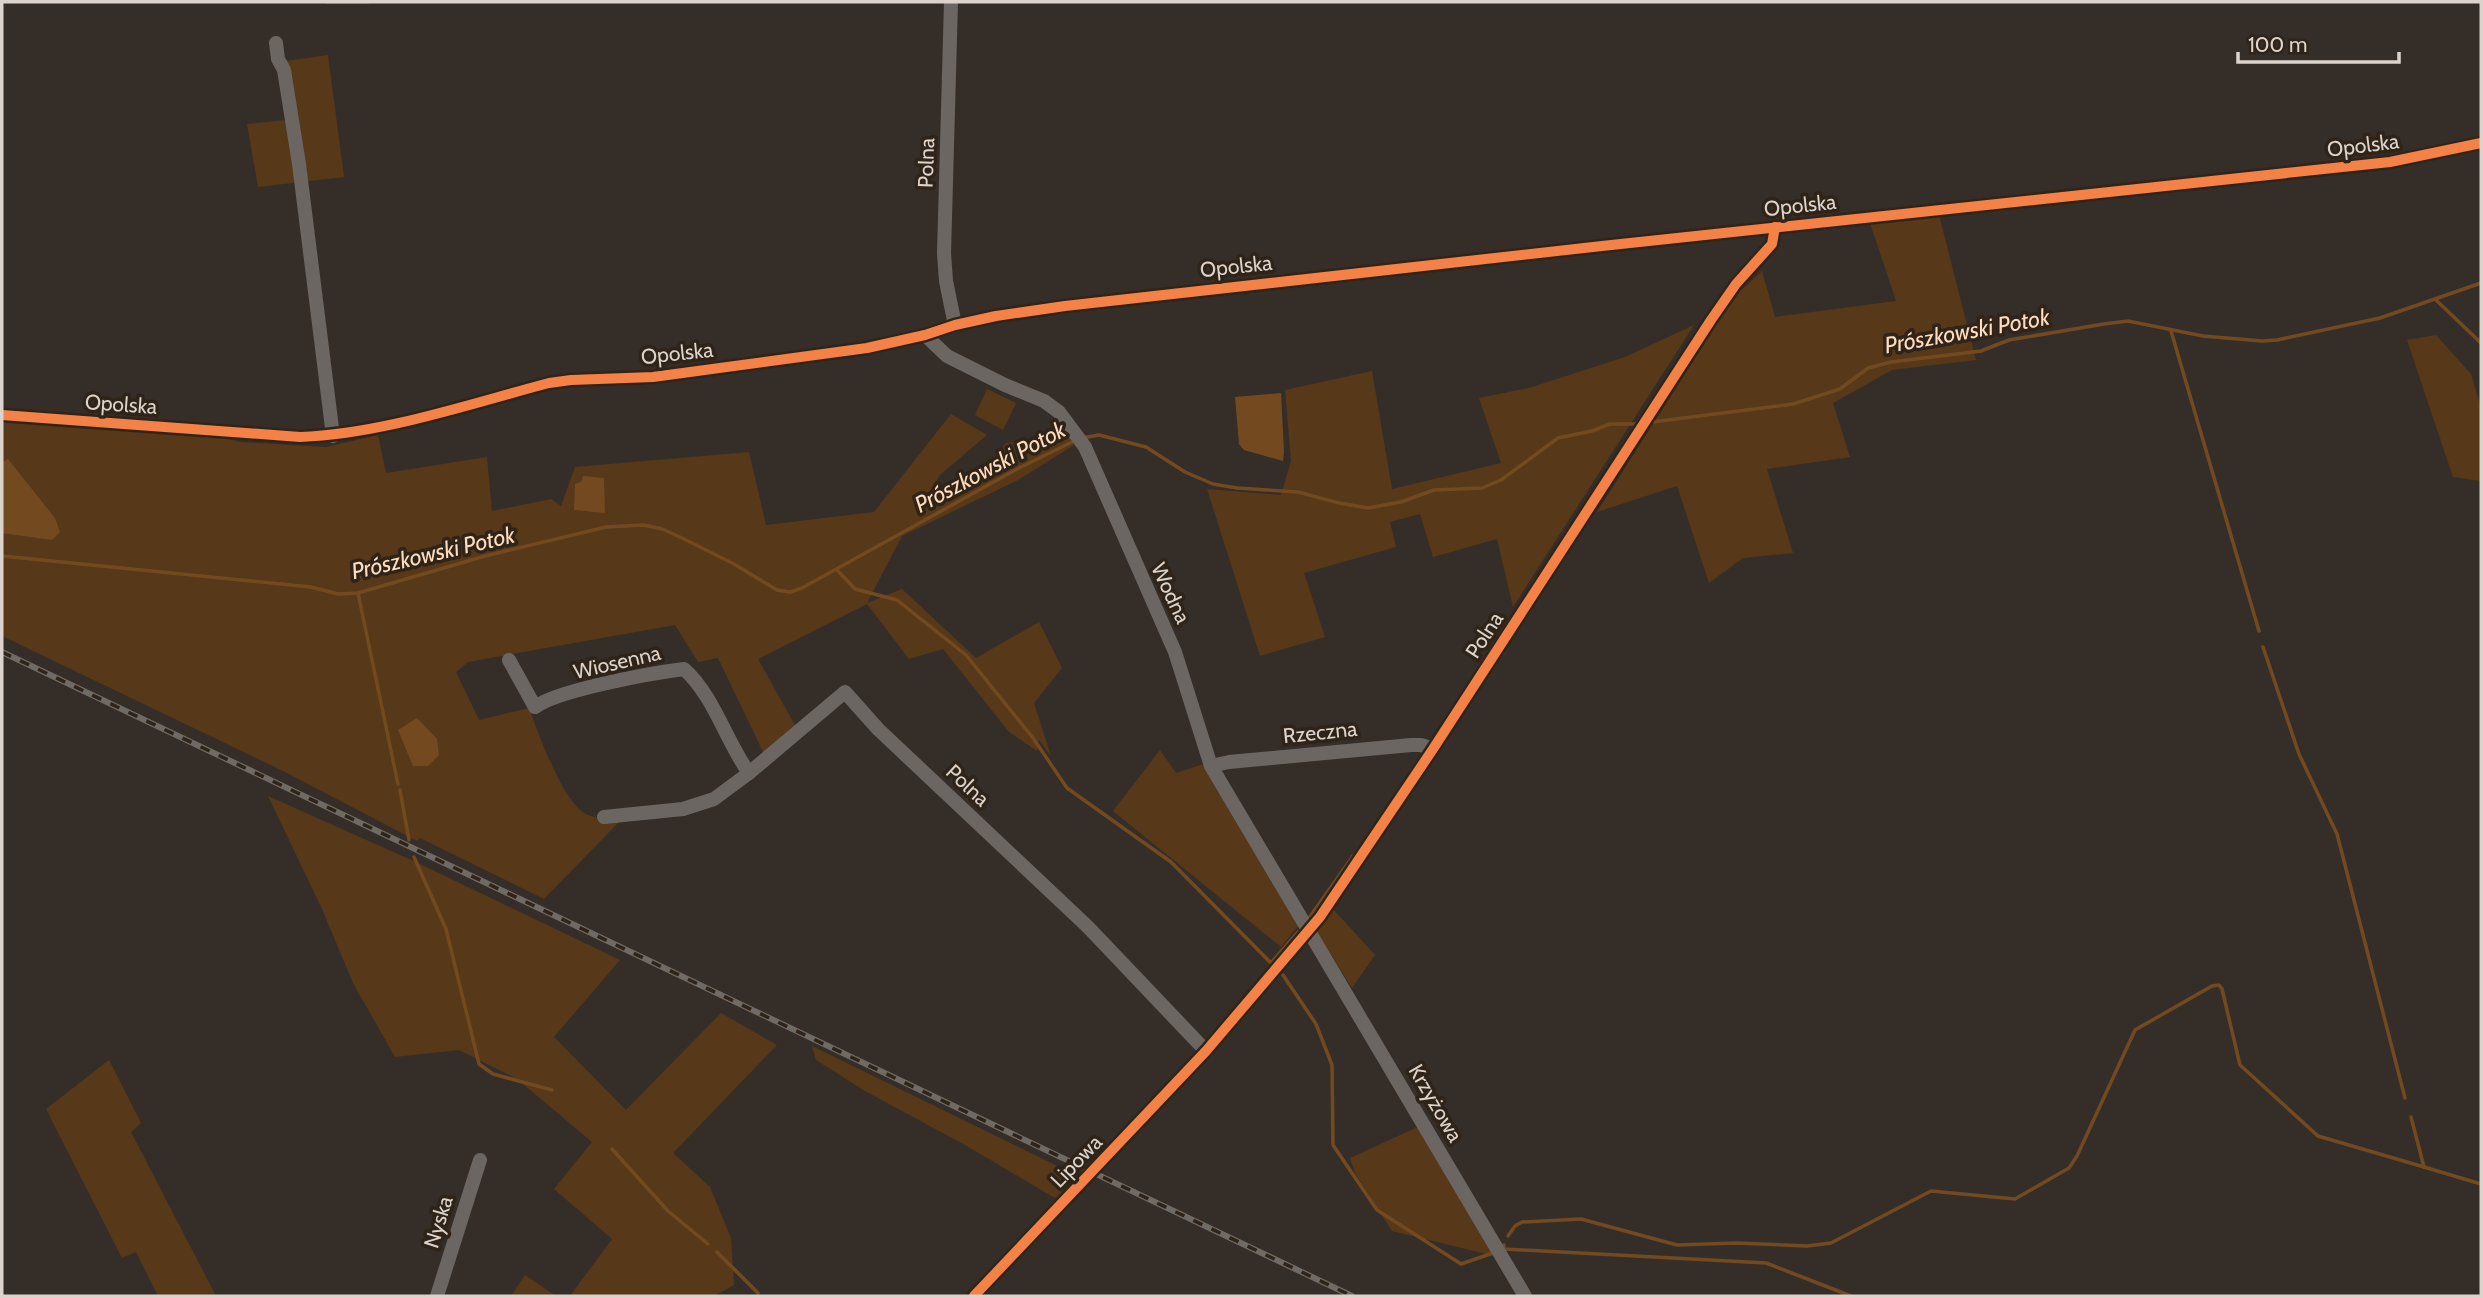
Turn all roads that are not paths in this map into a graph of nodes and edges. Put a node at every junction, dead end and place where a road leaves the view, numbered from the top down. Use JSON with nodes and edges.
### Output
{"nodes":[{"id":1,"x":951,"y":2,"type":"edge"},
{"id":2,"x":276,"y":43,"type":"dead end"},
{"id":3,"x":2481,"y":143,"type":"edge"},
{"id":4,"x":1775,"y":228,"type":"junction"},
{"id":5,"x":955,"y":325,"type":"junction"},
{"id":6,"x":925,"y":335,"type":"junction"},
{"id":7,"x":2,"y":415,"type":"edge"},
{"id":8,"x":333,"y":436,"type":"junction"},
{"id":9,"x":509,"y":660,"type":"dead end"},
{"id":10,"x":1433,"y":749,"type":"junction"},
{"id":11,"x":1211,"y":766,"type":"junction"},
{"id":12,"x":749,"y":773,"type":"junction"},
{"id":13,"x":604,"y":817,"type":"dead end"},
{"id":14,"x":1308,"y":932,"type":"junction"},
{"id":15,"x":1206,"y":1051,"type":"junction"},
{"id":16,"x":480,"y":1160,"type":"dead end"},
{"id":17,"x":436,"y":1296,"type":"edge"},
{"id":18,"x":974,"y":1296,"type":"edge"},
{"id":19,"x":1525,"y":1296,"type":"edge"}],
"edges":[{"from":1,"to":5,"type":"street","name":"Polna"},
{"from":2,"to":8,"type":"street"},
{"from":3,"to":4,"type":"street","name":"Opolska"},
{"from":4,"to":5,"type":"street","name":"Opolska"},
{"from":4,"to":10,"type":"street","name":"Polna"},
{"from":5,"to":6,"type":"street","name":"Opolska"},
{"from":6,"to":8,"type":"street","name":"Opolska"},
{"from":6,"to":11,"type":"street","name":"Wodna"},
{"from":7,"to":8,"type":"street","name":"Opolska"},
{"from":9,"to":12,"type":"street","name":"Wiosenna"},
{"from":10,"to":11,"type":"street","name":"Rzeczna"},
{"from":10,"to":14,"type":"street","name":"Polna"},
{"from":11,"to":14,"type":"street","name":"Wodna"},
{"from":12,"to":13,"type":"street","name":"Polna"},
{"from":12,"to":15,"type":"street","name":"Polna"},
{"from":14,"to":15,"type":"street","name":"Polna"},
{"from":14,"to":19,"type":"street","name":"Krzyżowa"},
{"from":15,"to":18,"type":"street","name":"Lipowa"},
{"from":16,"to":17,"type":"street","name":"Nyska"}]}
